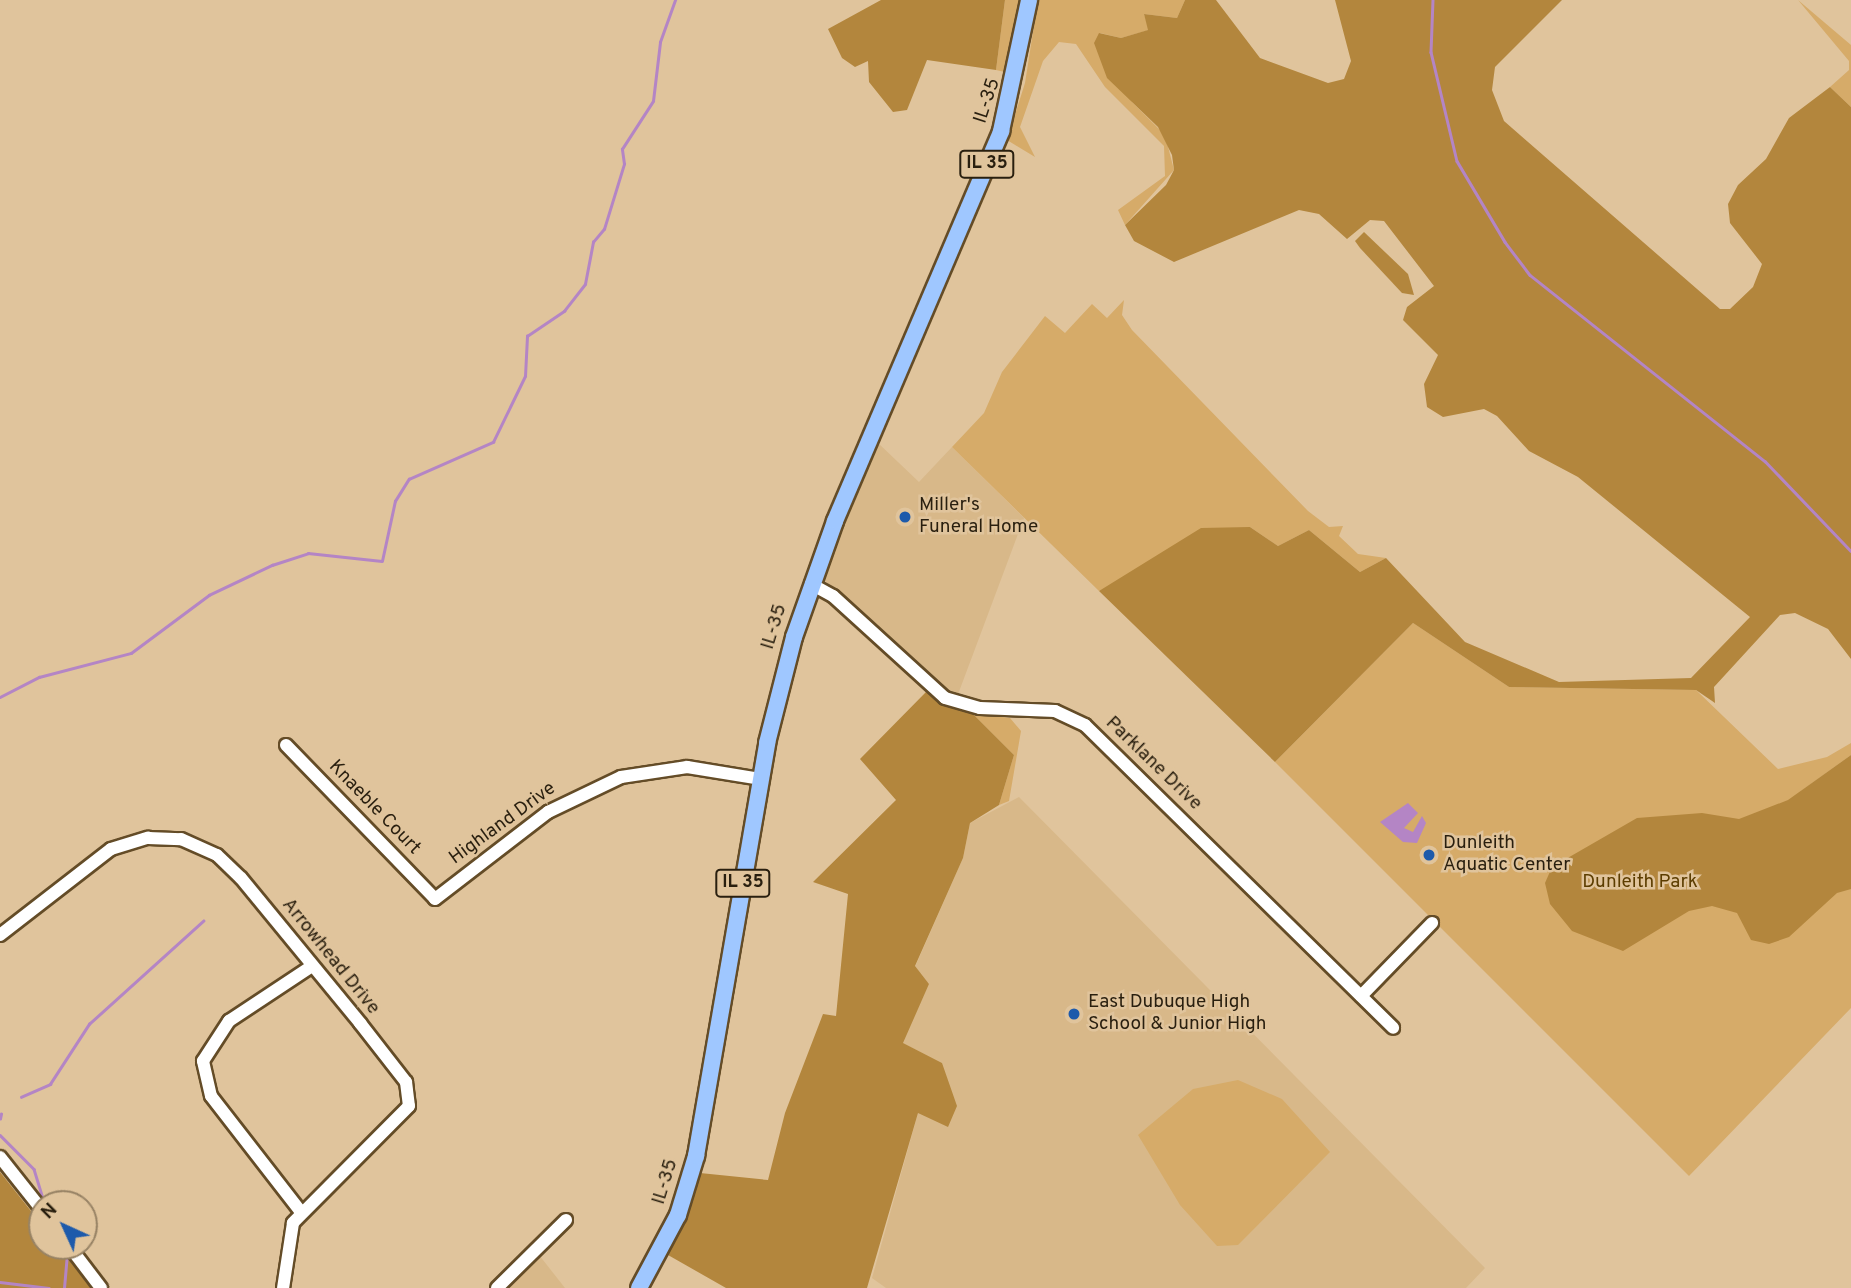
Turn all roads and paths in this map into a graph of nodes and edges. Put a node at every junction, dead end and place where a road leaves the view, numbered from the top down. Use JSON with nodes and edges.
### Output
{"nodes":[{"id":1,"x":1029,"y":0,"type":"edge"},
{"id":2,"x":810,"y":584,"type":"junction"},
{"id":3,"x":286,"y":745,"type":"dead end"},
{"id":4,"x":760,"y":779,"type":"junction"},
{"id":5,"x":435,"y":899,"type":"joint"},
{"id":6,"x":1432,"y":923,"type":"dead end"},
{"id":7,"x":0,"y":935,"type":"edge"},
{"id":8,"x":312,"y":966,"type":"junction"},
{"id":9,"x":1361,"y":996,"type":"junction"},
{"id":10,"x":1393,"y":1028,"type":"dead end"},
{"id":11,"x":0,"y":1157,"type":"edge"},
{"id":12,"x":28,"y":1192,"type":"edge"},
{"id":13,"x":301,"y":1212,"type":"junction"},
{"id":14,"x":566,"y":1220,"type":"dead end"},
{"id":15,"x":80,"y":1260,"type":"edge"},
{"id":16,"x":101,"y":1288,"type":"edge"},
{"id":17,"x":283,"y":1288,"type":"edge"},
{"id":18,"x":497,"y":1288,"type":"edge"},
{"id":19,"x":639,"y":1288,"type":"edge"}],
"edges":[{"from":1,"to":2,"type":"main road","name":"IL-35","number":"IL 35"},
{"from":2,"to":4,"type":"main road","name":"IL-35","number":"IL 35"},
{"from":2,"to":9,"type":"street","name":"Parklane Drive"},
{"from":3,"to":5,"type":"street","name":"Knaeble Court"},
{"from":4,"to":5,"type":"street","name":"Highland Drive"},
{"from":4,"to":19,"type":"main road","name":"IL-35","number":"IL 35"},
{"from":6,"to":9,"type":"street"},
{"from":7,"to":8,"type":"street","name":"Arrowhead Drive"},
{"from":8,"to":13,"type":"street","name":"Arrowhead Drive"},
{"from":8,"to":13,"type":"street"},
{"from":9,"to":10,"type":"street","name":"Parklane Drive"},
{"from":11,"to":12,"type":"street"},
{"from":13,"to":17,"type":"street","name":"Arrowhead Drive"},
{"from":14,"to":18,"type":"street"},
{"from":15,"to":16,"type":"street"}]}
